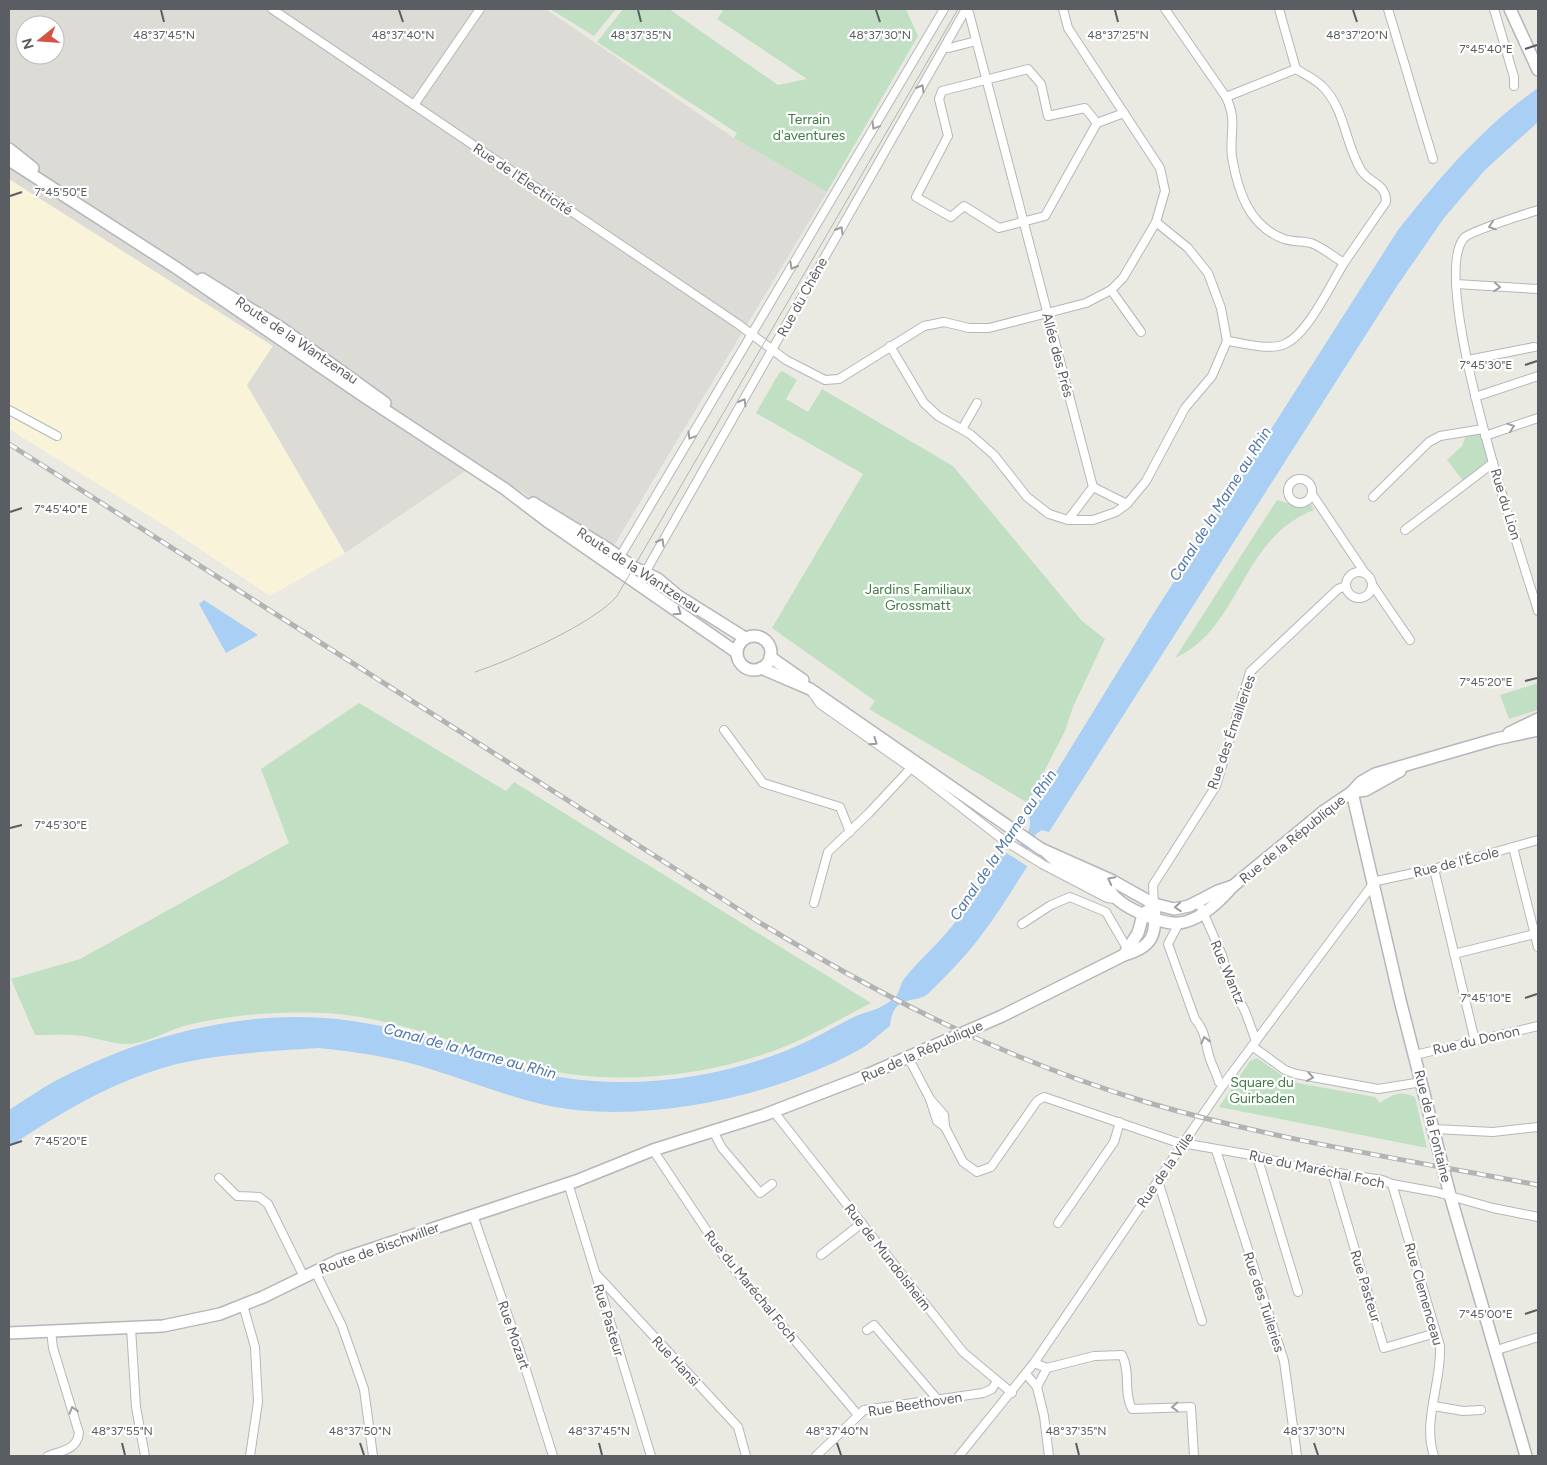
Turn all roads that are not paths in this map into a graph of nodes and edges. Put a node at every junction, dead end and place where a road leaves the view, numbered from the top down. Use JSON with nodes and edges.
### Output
{"nodes":[{"id":1,"x":272,"y":9,"type":"edge"},
{"id":2,"x":480,"y":9,"type":"edge"},
{"id":3,"x":944,"y":9,"type":"edge"},
{"id":4,"x":1063,"y":9,"type":"edge"},
{"id":5,"x":1165,"y":9,"type":"edge"},
{"id":6,"x":1279,"y":9,"type":"edge"},
{"id":7,"x":1388,"y":9,"type":"edge"},
{"id":8,"x":1494,"y":9,"type":"edge"},
{"id":9,"x":1510,"y":9,"type":"edge"},
{"id":10,"x":967,"y":11,"type":"edge"},
{"id":11,"x":976,"y":41,"type":"junction"},
{"id":12,"x":949,"y":48,"type":"dead end"},
{"id":13,"x":1296,"y":69,"type":"junction"},
{"id":14,"x":1538,"y":70,"type":"edge"},
{"id":15,"x":986,"y":80,"type":"junction"},
{"id":16,"x":1514,"y":86,"type":"dead end"},
{"id":17,"x":1226,"y":98,"type":"junction"},
{"id":18,"x":414,"y":105,"type":"junction"},
{"id":19,"x":1124,"y":113,"type":"junction"},
{"id":20,"x":1097,"y":123,"type":"junction"},
{"id":21,"x":9,"y":149,"type":"edge"},
{"id":22,"x":1433,"y":159,"type":"dead end"},
{"id":23,"x":9,"y":160,"type":"edge"},
{"id":24,"x":65,"y":194,"type":"junction"},
{"id":25,"x":1538,"y":210,"type":"edge"},
{"id":26,"x":1024,"y":222,"type":"junction"},
{"id":27,"x":1156,"y":222,"type":"junction"},
{"id":28,"x":1344,"y":263,"type":"junction"},
{"id":29,"x":1456,"y":284,"type":"junction"},
{"id":30,"x":1538,"y":289,"type":"edge"},
{"id":31,"x":1111,"y":290,"type":"junction"},
{"id":32,"x":1047,"y":313,"type":"junction"},
{"id":33,"x":1142,"y":332,"type":"dead end"},
{"id":34,"x":752,"y":335,"type":"junction"},
{"id":35,"x":1227,"y":341,"type":"junction"},
{"id":36,"x":890,"y":346,"type":"junction"},
{"id":37,"x":1534,"y":347,"type":"dead end"},
{"id":38,"x":772,"y":350,"type":"junction"},
{"id":39,"x":1468,"y":360,"type":"junction"},
{"id":40,"x":1538,"y":376,"type":"edge"},
{"id":41,"x":1475,"y":397,"type":"junction"},
{"id":42,"x":977,"y":403,"type":"dead end"},
{"id":43,"x":9,"y":410,"type":"edge"},
{"id":44,"x":1538,"y":418,"type":"edge"},
{"id":45,"x":962,"y":429,"type":"junction"},
{"id":46,"x":1484,"y":433,"type":"junction"},
{"id":47,"x":57,"y":436,"type":"dead end"},
{"id":48,"x":1493,"y":463,"type":"junction"},
{"id":49,"x":1093,"y":487,"type":"junction"},
{"id":50,"x":1312,"y":494,"type":"dead end"},
{"id":51,"x":1372,"y":497,"type":"dead end"},
{"id":52,"x":1127,"y":504,"type":"junction"},
{"id":53,"x":1068,"y":520,"type":"junction"},
{"id":54,"x":1405,"y":530,"type":"dead end"},
{"id":55,"x":616,"y":562,"type":"junction"},
{"id":56,"x":644,"y":572,"type":"junction"},
{"id":57,"x":1365,"y":573,"type":"junction"},
{"id":58,"x":638,"y":585,"type":"junction"},
{"id":59,"x":1346,"y":586,"type":"junction"},
{"id":60,"x":1372,"y":586,"type":"junction"},
{"id":61,"x":1538,"y":611,"type":"edge"},
{"id":62,"x":745,"y":638,"type":"junction"},
{"id":63,"x":1410,"y":640,"type":"dead end"},
{"id":64,"x":736,"y":652,"type":"junction"},
{"id":65,"x":770,"y":657,"type":"junction"},
{"id":66,"x":761,"y":668,"type":"junction"},
{"id":67,"x":810,"y":689,"type":"junction"},
{"id":68,"x":1538,"y":719,"type":"edge"},
{"id":69,"x":724,"y":730,"type":"dead end"},
{"id":70,"x":1538,"y":730,"type":"edge"},
{"id":71,"x":1496,"y":739,"type":"junction"},
{"id":72,"x":911,"y":768,"type":"junction"},
{"id":73,"x":1352,"y":792,"type":"junction"},
{"id":74,"x":850,"y":832,"type":"junction"},
{"id":75,"x":1538,"y":840,"type":"edge"},
{"id":76,"x":1513,"y":847,"type":"junction"},
{"id":77,"x":1044,"y":851,"type":"junction"},
{"id":78,"x":1434,"y":869,"type":"junction"},
{"id":79,"x":1373,"y":883,"type":"junction"},
{"id":80,"x":1115,"y":899,"type":"junction"},
{"id":81,"x":814,"y":903,"type":"dead end"},
{"id":82,"x":1154,"y":904,"type":"junction"},
{"id":83,"x":1201,"y":908,"type":"junction"},
{"id":84,"x":1143,"y":915,"type":"junction"},
{"id":85,"x":1155,"y":918,"type":"junction"},
{"id":86,"x":1179,"y":923,"type":"junction"},
{"id":87,"x":1022,"y":924,"type":"dead end"},
{"id":88,"x":1535,"y":934,"type":"junction"},
{"id":89,"x":1538,"y":948,"type":"edge"},
{"id":90,"x":1126,"y":952,"type":"junction"},
{"id":91,"x":1454,"y":954,"type":"junction"},
{"id":92,"x":1538,"y":1026,"type":"edge"},
{"id":93,"x":1475,"y":1041,"type":"junction"},
{"id":94,"x":1254,"y":1044,"type":"junction"},
{"id":95,"x":1415,"y":1055,"type":"junction"},
{"id":96,"x":908,"y":1057,"type":"junction"},
{"id":97,"x":1422,"y":1082,"type":"junction"},
{"id":98,"x":1223,"y":1085,"type":"junction"},
{"id":99,"x":774,"y":1112,"type":"junction"},
{"id":100,"x":1120,"y":1122,"type":"junction"},
{"id":101,"x":1538,"y":1127,"type":"edge"},
{"id":102,"x":1434,"y":1129,"type":"junction"},
{"id":103,"x":713,"y":1131,"type":"junction"},
{"id":104,"x":1183,"y":1144,"type":"junction"},
{"id":105,"x":653,"y":1150,"type":"junction"},
{"id":106,"x":1216,"y":1150,"type":"junction"},
{"id":107,"x":1257,"y":1156,"type":"junction"},
{"id":108,"x":1332,"y":1172,"type":"junction"},
{"id":109,"x":219,"y":1178,"type":"dead end"},
{"id":110,"x":1158,"y":1181,"type":"junction"},
{"id":111,"x":568,"y":1184,"type":"junction"},
{"id":112,"x":772,"y":1184,"type":"dead end"},
{"id":113,"x":1392,"y":1184,"type":"junction"},
{"id":114,"x":1450,"y":1195,"type":"junction"},
{"id":115,"x":473,"y":1215,"type":"junction"},
{"id":116,"x":1538,"y":1217,"type":"edge"},
{"id":117,"x":862,"y":1223,"type":"junction"},
{"id":118,"x":1058,"y":1223,"type":"dead end"},
{"id":119,"x":821,"y":1255,"type":"dead end"},
{"id":120,"x":315,"y":1271,"type":"junction"},
{"id":121,"x":594,"y":1272,"type":"junction"},
{"id":122,"x":304,"y":1277,"type":"junction"},
{"id":123,"x":1298,"y":1292,"type":"dead end"},
{"id":124,"x":243,"y":1305,"type":"junction"},
{"id":125,"x":1202,"y":1321,"type":"dead end"},
{"id":126,"x":131,"y":1328,"type":"junction"},
{"id":127,"x":867,"y":1330,"type":"dead end"},
{"id":128,"x":51,"y":1331,"type":"junction"},
{"id":129,"x":9,"y":1333,"type":"edge"},
{"id":130,"x":1436,"y":1333,"type":"junction"},
{"id":131,"x":1538,"y":1337,"type":"edge"},
{"id":132,"x":1494,"y":1350,"type":"junction"},
{"id":133,"x":1034,"y":1363,"type":"junction"},
{"id":134,"x":1047,"y":1368,"type":"junction"},
{"id":135,"x":1026,"y":1374,"type":"junction"},
{"id":136,"x":997,"y":1381,"type":"junction"},
{"id":137,"x":1037,"y":1387,"type":"junction"},
{"id":138,"x":1012,"y":1393,"type":"junction"},
{"id":139,"x":938,"y":1400,"type":"junction"},
{"id":140,"x":1434,"y":1406,"type":"junction"},
{"id":141,"x":1480,"y":1410,"type":"dead end"},
{"id":142,"x":858,"y":1416,"type":"junction"},
{"id":143,"x":48,"y":1456,"type":"edge"},
{"id":144,"x":145,"y":1456,"type":"edge"},
{"id":145,"x":250,"y":1456,"type":"edge"},
{"id":146,"x":372,"y":1456,"type":"edge"},
{"id":147,"x":553,"y":1456,"type":"edge"},
{"id":148,"x":651,"y":1456,"type":"edge"},
{"id":149,"x":746,"y":1456,"type":"edge"},
{"id":150,"x":816,"y":1456,"type":"edge"},
{"id":151,"x":959,"y":1456,"type":"edge"},
{"id":152,"x":1049,"y":1456,"type":"edge"},
{"id":153,"x":1194,"y":1456,"type":"edge"},
{"id":154,"x":1297,"y":1456,"type":"edge"},
{"id":155,"x":1434,"y":1456,"type":"edge"},
{"id":156,"x":1526,"y":1456,"type":"edge"}],
"edges":[{"from":1,"to":18,"type":"street","name":"Rue de l'Électricité"},
{"from":2,"to":18,"type":"street"},
{"from":3,"to":34,"type":"street","name":"Rue du Chêne","one_way":true},
{"from":4,"to":19,"type":"street"},
{"from":5,"to":17,"type":"street"},
{"from":6,"to":13,"type":"street"},
{"from":7,"to":22,"type":"street"},
{"from":8,"to":16,"type":"street"},
{"from":9,"to":14,"type":"main road"},
{"from":10,"to":11,"type":"street","name":"Allée des Prés"},
{"from":38,"to":10,"type":"street","name":"Rue du Chêne","one_way":true},
{"from":11,"to":12,"type":"street"},
{"from":11,"to":15,"type":"street","name":"Allée des Prés"},
{"from":13,"to":17,"type":"street"},
{"from":13,"to":28,"type":"street"},
{"from":15,"to":20,"type":"street"},
{"from":15,"to":26,"type":"street","name":"Allée des Prés"},
{"from":15,"to":26,"type":"street"},
{"from":17,"to":28,"type":"street"},
{"from":18,"to":34,"type":"street","name":"Rue de l'Électricité"},
{"from":19,"to":20,"type":"street"},
{"from":19,"to":27,"type":"street"},
{"from":20,"to":26,"type":"street"},
{"from":21,"to":24,"type":"main road","name":"Route de la Wantzenau"},
{"from":23,"to":24,"type":"main road","name":"Route de la Wantzenau"},
{"from":24,"to":55,"type":"main road","name":"Route de la Wantzenau"},
{"from":25,"to":29,"type":"street","name":"Rue du Lion","one_way":true},
{"from":26,"to":32,"type":"street","name":"Allée des Prés"},
{"from":27,"to":31,"type":"street"},
{"from":27,"to":35,"type":"street"},
{"from":28,"to":35,"type":"street"},
{"from":29,"to":30,"type":"street","one_way":true},
{"from":29,"to":39,"type":"street","name":"Rue du Lion"},
{"from":31,"to":32,"type":"street","name":"Rue de l'Électricité"},
{"from":31,"to":33,"type":"street"},
{"from":32,"to":36,"type":"street","name":"Rue de l'Électricité"},
{"from":32,"to":49,"type":"street","name":"Allée des Prés"},
{"from":34,"to":38,"type":"street","name":"Rue de l'Électricité"},
{"from":34,"to":55,"type":"street","name":"Rue du Chêne","one_way":true},
{"from":35,"to":52,"type":"street"},
{"from":36,"to":38,"type":"street","name":"Rue de l'Électricité"},
{"from":36,"to":45,"type":"street"},
{"from":37,"to":39,"type":"street"},
{"from":56,"to":38,"type":"street","name":"Rue du Chêne","one_way":true},
{"from":39,"to":41,"type":"street","name":"Rue du Lion"},
{"from":40,"to":41,"type":"street"},
{"from":41,"to":46,"type":"street","name":"Rue du Lion"},
{"from":42,"to":45,"type":"street"},
{"from":43,"to":47,"type":"street"},
{"from":46,"to":44,"type":"street","one_way":true},
{"from":45,"to":53,"type":"street"},
{"from":46,"to":48,"type":"street","name":"Rue du Lion"},
{"from":46,"to":51,"type":"street"},
{"from":48,"to":54,"type":"street"},
{"from":48,"to":61,"type":"street","name":"Rue du Lion"},
{"from":49,"to":52,"type":"street"},
{"from":49,"to":53,"type":"street"},
{"from":50,"to":57,"type":"street"},
{"from":52,"to":53,"type":"street"},
{"from":55,"to":56,"type":"main road","name":"Route de la Wantzenau"},
{"from":55,"to":58,"type":"main road","name":"Route de la Wantzenau"},
{"from":56,"to":58,"type":"street","name":"Rue du Chêne"},
{"from":56,"to":62,"type":"main road","name":"Route de la Wantzenau"},
{"from":57,"to":59,"type":"street","name":"Rue des Émailleries"},
{"from":57,"to":60,"type":"street"},
{"from":58,"to":64,"type":"main road","name":"Route de la Wantzenau","one_way":true},
{"from":59,"to":60,"type":"street"},
{"from":59,"to":82,"type":"street","name":"Rue des Émailleries"},
{"from":60,"to":63,"type":"street"},
{"from":62,"to":64,"type":"main road"},
{"from":62,"to":65,"type":"main road","name":"Route de la Wantzenau"},
{"from":64,"to":66,"type":"main road","name":"Route de la Wantzenau"},
{"from":65,"to":66,"type":"main road"},
{"from":65,"to":67,"type":"main road","name":"Route de la Wantzenau"},
{"from":66,"to":67,"type":"main road","name":"Route de la Wantzenau"},
{"from":67,"to":72,"type":"street","name":"Route de la Wantzenau","one_way":true},
{"from":67,"to":77,"type":"main road","name":"Route de la Wantzenau"},
{"from":68,"to":71,"type":"main road","name":"Rue de la République"},
{"from":69,"to":74,"type":"street"},
{"from":70,"to":71,"type":"main road","name":"Rue de la République"},
{"from":71,"to":73,"type":"main road","name":"Rue de la République"},
{"from":72,"to":74,"type":"street"},
{"from":72,"to":80,"type":"street","name":"Route de la Wantzenau"},
{"from":73,"to":79,"type":"main road","name":"Rue de la Fontaine"},
{"from":73,"to":83,"type":"main road","name":"Rue de la République"},
{"from":74,"to":81,"type":"street"},
{"from":75,"to":76,"type":"street","name":"Rue de l'École"},
{"from":76,"to":78,"type":"street","name":"Rue de l'École"},
{"from":76,"to":88,"type":"street"},
{"from":77,"to":80,"type":"main road","name":"Route de la Wantzenau"},
{"from":82,"to":77,"type":"main road","name":"Route de la Wantzenau","one_way":true},
{"from":78,"to":79,"type":"street","name":"Rue de l'École"},
{"from":78,"to":91,"type":"street"},
{"from":79,"to":94,"type":"street","name":"Rue de la Ville"},
{"from":79,"to":95,"type":"main road","name":"Rue de la Fontaine"},
{"from":80,"to":84,"type":"main road","name":"Route de la Wantzenau"},
{"from":83,"to":82,"type":"main road","name":"Rue de la République","one_way":true},
{"from":82,"to":84,"type":"main road"},
{"from":82,"to":85,"type":"main road","name":"Rue de la République"},
{"from":83,"to":86,"type":"main road","name":"Rue de la République"},
{"from":83,"to":94,"type":"street","name":"Rue Wantz"},
{"from":84,"to":85,"type":"main road"},
{"from":84,"to":90,"type":"main road"},
{"from":85,"to":86,"type":"main road"},
{"from":85,"to":90,"type":"main road","name":"Rue de la République"},
{"from":98,"to":86,"type":"street","one_way":true},
{"from":87,"to":90,"type":"street"},
{"from":88,"to":89,"type":"street"},
{"from":88,"to":91,"type":"street"},
{"from":90,"to":96,"type":"main road","name":"Rue de la République"},
{"from":91,"to":93,"type":"street"},
{"from":92,"to":93,"type":"street","name":"Rue du Donon"},
{"from":93,"to":95,"type":"street","name":"Rue du Donon"},
{"from":94,"to":97,"type":"street","one_way":true},
{"from":94,"to":98,"type":"street","name":"Rue de la Ville"},
{"from":95,"to":97,"type":"main road","name":"Rue de la Fontaine"},
{"from":96,"to":99,"type":"main road","name":"Rue de la République"},
{"from":96,"to":100,"type":"street","name":"Rue du Maréchal Foch"},
{"from":97,"to":102,"type":"main road","name":"Rue de la Fontaine"},
{"from":98,"to":104,"type":"street","name":"Rue de la Ville"},
{"from":99,"to":103,"type":"main road","name":"Rue de la République"},
{"from":99,"to":117,"type":"street","name":"Rue de Mundolsheim"},
{"from":100,"to":104,"type":"street","name":"Rue du Maréchal Foch"},
{"from":100,"to":118,"type":"street"},
{"from":101,"to":102,"type":"street"},
{"from":102,"to":114,"type":"main road","name":"Rue de la Fontaine"},
{"from":103,"to":105,"type":"main road","name":"Route de Bischwiller"},
{"from":103,"to":112,"type":"street"},
{"from":104,"to":106,"type":"street","name":"Rue du Maréchal Foch"},
{"from":104,"to":110,"type":"street","name":"Rue de la Ville"},
{"from":105,"to":111,"type":"main road","name":"Route de Bischwiller"},
{"from":105,"to":142,"type":"street","name":"Rue du Maréchal Foch"},
{"from":106,"to":107,"type":"street","name":"Rue du Maréchal Foch"},
{"from":106,"to":154,"type":"street","name":"Rue des Tuileries"},
{"from":107,"to":108,"type":"street","name":"Rue du Maréchal Foch"},
{"from":107,"to":123,"type":"street"},
{"from":108,"to":113,"type":"street","name":"Rue du Maréchal Foch"},
{"from":108,"to":130,"type":"street","name":"Rue Pasteur"},
{"from":109,"to":122,"type":"street"},
{"from":110,"to":125,"type":"street"},
{"from":110,"to":133,"type":"street","name":"Rue de la Ville"},
{"from":111,"to":115,"type":"main road","name":"Route de Bischwiller"},
{"from":111,"to":121,"type":"street","name":"Rue Pasteur"},
{"from":113,"to":114,"type":"street","name":"Rue du Maréchal Foch"},
{"from":113,"to":130,"type":"street","name":"Rue Clemenceau"},
{"from":114,"to":116,"type":"street","name":"Rue du Maréchal Foch"},
{"from":114,"to":132,"type":"main road","name":"Rue de la Fontaine"},
{"from":115,"to":120,"type":"main road","name":"Route de Bischwiller"},
{"from":115,"to":147,"type":"street","name":"Rue Mozart"},
{"from":117,"to":119,"type":"street"},
{"from":117,"to":136,"type":"street","name":"Rue de Mundolsheim"},
{"from":120,"to":122,"type":"main road","name":"Route de Bischwiller"},
{"from":120,"to":146,"type":"street"},
{"from":121,"to":148,"type":"street","name":"Rue Pasteur"},
{"from":121,"to":149,"type":"street","name":"Rue Hansi"},
{"from":122,"to":124,"type":"main road","name":"Route de Bischwiller"},
{"from":124,"to":126,"type":"main road","name":"Route de Bischwiller"},
{"from":124,"to":145,"type":"street"},
{"from":126,"to":128,"type":"main road","name":"Route de Bischwiller"},
{"from":126,"to":144,"type":"street"},
{"from":127,"to":139,"type":"street"},
{"from":128,"to":129,"type":"main road","name":"Route de Bischwiller"},
{"from":143,"to":128,"type":"street","one_way":true},
{"from":130,"to":140,"type":"street","name":"Rue Clemenceau"},
{"from":131,"to":132,"type":"street"},
{"from":132,"to":156,"type":"main road","name":"Rue de la Fontaine"},
{"from":133,"to":134,"type":"street"},
{"from":133,"to":135,"type":"street","name":"Rue de la Ville"},
{"from":134,"to":137,"type":"street"},
{"from":153,"to":134,"type":"street","one_way":true},
{"from":135,"to":137,"type":"street"},
{"from":135,"to":138,"type":"street","name":"Rue de la Ville"},
{"from":136,"to":138,"type":"street","name":"Rue de Mundolsheim"},
{"from":136,"to":139,"type":"street","name":"Rue Beethoven"},
{"from":137,"to":152,"type":"street"},
{"from":138,"to":151,"type":"street","name":"Rue de la Ville"},
{"from":139,"to":142,"type":"street","name":"Rue Beethoven"},
{"from":140,"to":141,"type":"street"},
{"from":140,"to":155,"type":"street","name":"Rue Clemenceau"},
{"from":142,"to":150,"type":"street","name":"Rue Beethoven"}]}
